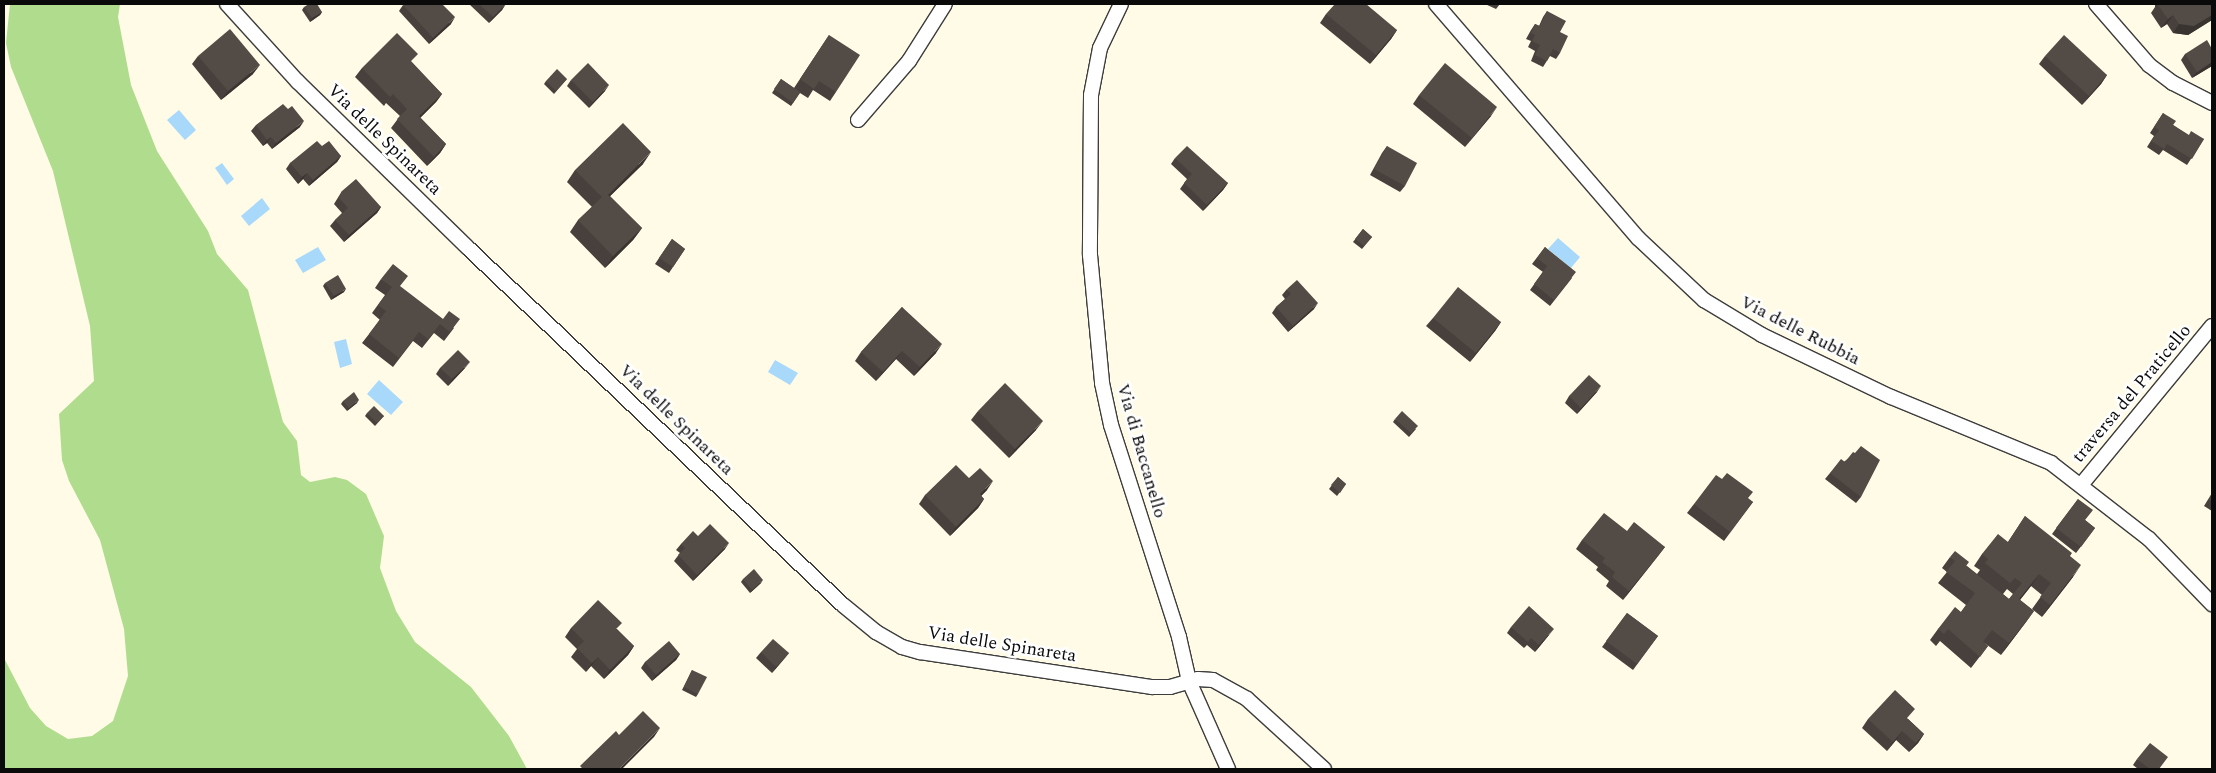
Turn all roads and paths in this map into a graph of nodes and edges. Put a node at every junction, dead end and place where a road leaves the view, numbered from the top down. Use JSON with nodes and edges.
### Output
{"nodes":[{"id":1,"x":227,"y":4,"type":"edge"},
{"id":2,"x":945,"y":4,"type":"edge"},
{"id":3,"x":1121,"y":4,"type":"edge"},
{"id":4,"x":1436,"y":4,"type":"edge"},
{"id":5,"x":2096,"y":4,"type":"edge"},
{"id":6,"x":2212,"y":103,"type":"edge"},
{"id":7,"x":858,"y":120,"type":"dead end"},
{"id":8,"x":2212,"y":326,"type":"edge"},
{"id":9,"x":2081,"y":485,"type":"junction"},
{"id":10,"x":2212,"y":604,"type":"edge"},
{"id":11,"x":1189,"y":680,"type":"junction"},
{"id":12,"x":1228,"y":769,"type":"edge"},
{"id":13,"x":1324,"y":769,"type":"edge"}],
"edges":[{"from":1,"to":11,"type":"street","name":"Via delle Spinareta"},
{"from":2,"to":7,"type":"street"},
{"from":3,"to":11,"type":"street","name":"Via di Baccanello"},
{"from":4,"to":9,"type":"street","name":"Via delle Rubbia"},
{"from":5,"to":6,"type":"street"},
{"from":8,"to":9,"type":"street","name":"traversa del Praticello"},
{"from":9,"to":10,"type":"street","name":"Via delle Rubbia"},
{"from":11,"to":12,"type":"street","name":"Via di Baccanello"},
{"from":11,"to":13,"type":"street"}]}
